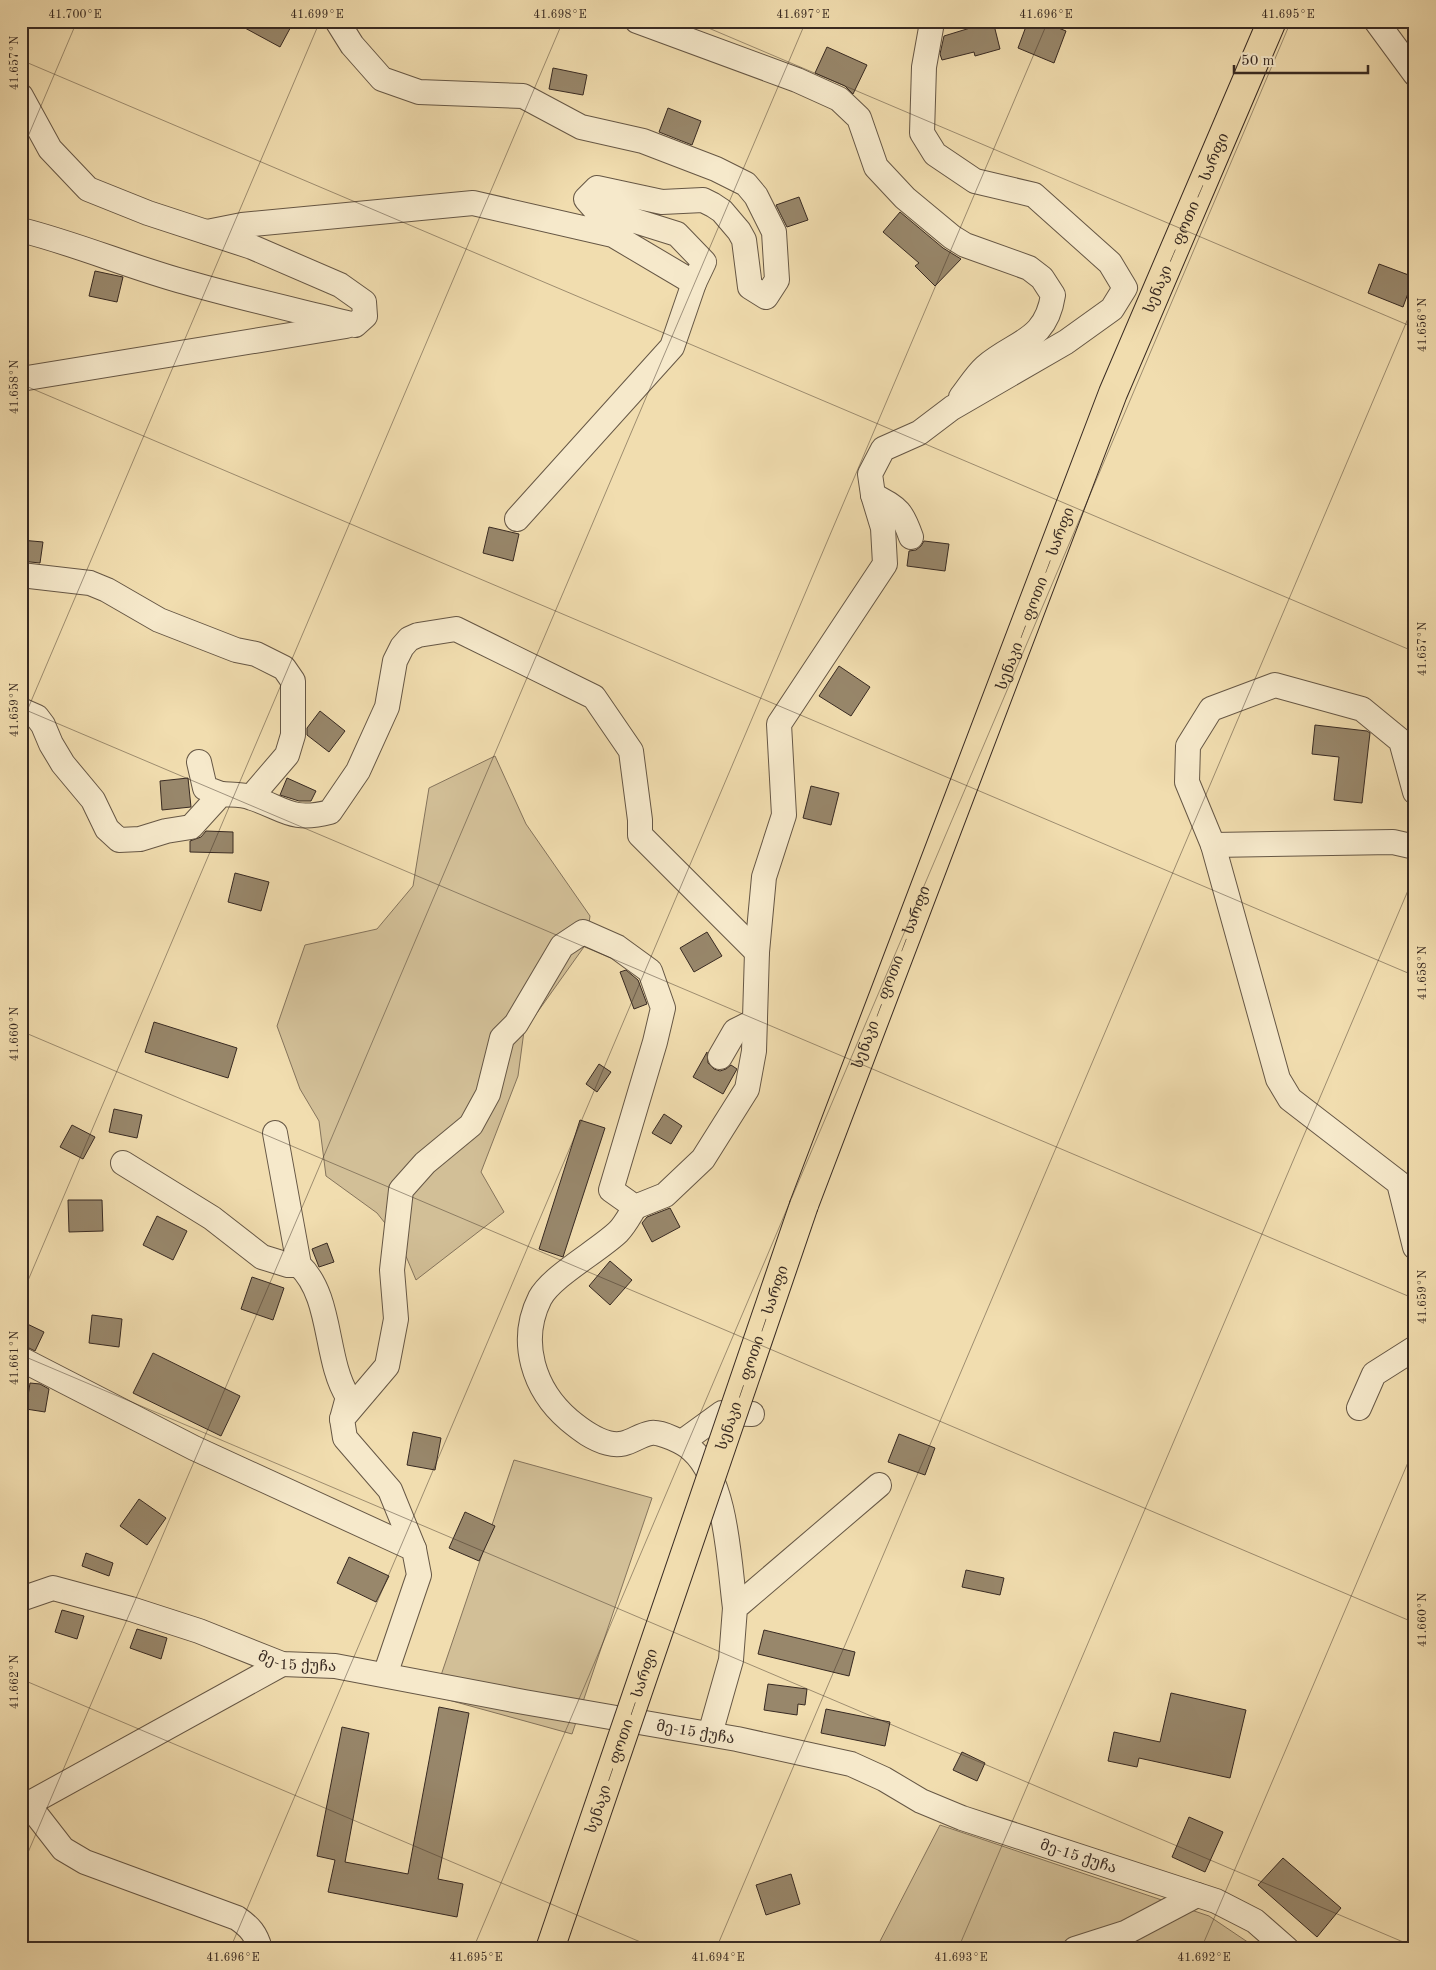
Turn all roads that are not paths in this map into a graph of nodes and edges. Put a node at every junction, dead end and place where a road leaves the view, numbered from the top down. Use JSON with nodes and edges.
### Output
{"nodes":[{"id":1,"x":337,"y":21,"type":"edge"},
{"id":2,"x":637,"y":21,"type":"edge"},
{"id":3,"x":929,"y":21,"type":"edge"},
{"id":4,"x":1272,"y":21,"type":"edge"},
{"id":5,"x":1376,"y":21,"type":"edge"},
{"id":6,"x":1415,"y":74,"type":"edge"},
{"id":7,"x":21,"y":96,"type":"edge"},
{"id":8,"x":21,"y":230,"type":"edge"},
{"id":9,"x":207,"y":232,"type":"junction"},
{"id":10,"x":694,"y":283,"type":"junction"},
{"id":11,"x":355,"y":324,"type":"junction"},
{"id":12,"x":21,"y":378,"type":"edge"},
{"id":13,"x":952,"y":408,"type":"junction"},
{"id":14,"x":872,"y":496,"type":"junction"},
{"id":15,"x":517,"y":519,"type":"dead end"},
{"id":16,"x":911,"y":537,"type":"dead end"},
{"id":17,"x":21,"y":575,"type":"edge"},
{"id":18,"x":21,"y":710,"type":"edge"},
{"id":19,"x":199,"y":762,"type":"dead end"},
{"id":20,"x":1415,"y":792,"type":"edge"},
{"id":21,"x":221,"y":794,"type":"junction"},
{"id":22,"x":250,"y":797,"type":"junction"},
{"id":23,"x":1213,"y":845,"type":"junction"},
{"id":24,"x":1415,"y":847,"type":"edge"},
{"id":25,"x":757,"y":952,"type":"junction"},
{"id":26,"x":755,"y":1021,"type":"junction"},
{"id":27,"x":720,"y":1058,"type":"dead end"},
{"id":28,"x":275,"y":1133,"type":"dead end"},
{"id":29,"x":124,"y":1163,"type":"dead end"},
{"id":30,"x":635,"y":1207,"type":"junction"},
{"id":31,"x":1415,"y":1247,"type":"edge"},
{"id":32,"x":299,"y":1265,"type":"junction"},
{"id":33,"x":1415,"y":1348,"type":"edge"},
{"id":34,"x":21,"y":1359,"type":"edge"},
{"id":35,"x":1359,"y":1408,"type":"dead end"},
{"id":36,"x":752,"y":1414,"type":"dead end"},
{"id":37,"x":342,"y":1419,"type":"junction"},
{"id":38,"x":682,"y":1442,"type":"junction"},
{"id":39,"x":879,"y":1485,"type":"dead end"},
{"id":40,"x":414,"y":1549,"type":"junction"},
{"id":41,"x":21,"y":1579,"type":"edge"},
{"id":42,"x":53,"y":1588,"type":"junction"},
{"id":43,"x":21,"y":1599,"type":"edge"},
{"id":44,"x":735,"y":1608,"type":"junction"},
{"id":45,"x":282,"y":1664,"type":"junction"},
{"id":46,"x":385,"y":1675,"type":"junction"},
{"id":47,"x":710,"y":1734,"type":"junction"},
{"id":48,"x":25,"y":1806,"type":"edge"},
{"id":49,"x":1197,"y":1895,"type":"junction"},
{"id":50,"x":260,"y":1949,"type":"edge"},
{"id":51,"x":550,"y":1949,"type":"edge"},
{"id":52,"x":1074,"y":1949,"type":"edge"},
{"id":53,"x":1287,"y":1949,"type":"edge"}],
"edges":[{"from":1,"to":10,"type":"street"},
{"from":2,"to":13,"type":"street"},
{"from":3,"to":13,"type":"street"},
{"from":4,"to":51,"type":"highway","name":"სენაკი — ფოთი — სარფი","bridge":true},
{"from":5,"to":6,"type":"street"},
{"from":7,"to":9,"type":"street"},
{"from":8,"to":11,"type":"street"},
{"from":9,"to":10,"type":"street"},
{"from":9,"to":11,"type":"street"},
{"from":10,"to":15,"type":"street"},
{"from":11,"to":12,"type":"street"},
{"from":13,"to":14,"type":"street"},
{"from":14,"to":16,"type":"street"},
{"from":14,"to":25,"type":"street"},
{"from":17,"to":22,"type":"street"},
{"from":18,"to":21,"type":"street"},
{"from":19,"to":21,"type":"street"},
{"from":20,"to":23,"type":"street"},
{"from":21,"to":22,"type":"street"},
{"from":22,"to":25,"type":"street"},
{"from":23,"to":24,"type":"street"},
{"from":23,"to":31,"type":"street"},
{"from":25,"to":26,"type":"street"},
{"from":26,"to":27,"type":"street"},
{"from":26,"to":30,"type":"street"},
{"from":28,"to":32,"type":"street"},
{"from":29,"to":32,"type":"street"},
{"from":30,"to":37,"type":"street"},
{"from":30,"to":38,"type":"street"},
{"from":32,"to":37,"type":"street"},
{"from":33,"to":35,"type":"street"},
{"from":34,"to":40,"type":"street"},
{"from":36,"to":38,"type":"street"},
{"from":37,"to":40,"type":"street"},
{"from":38,"to":44,"type":"street"},
{"from":39,"to":44,"type":"street"},
{"from":40,"to":46,"type":"street"},
{"from":41,"to":42,"type":"street","name":"მე-15 ქუჩა"},
{"from":42,"to":43,"type":"street"},
{"from":42,"to":45,"type":"street","name":"მე-15 ქუჩა"},
{"from":44,"to":47,"type":"street"},
{"from":45,"to":46,"type":"street","name":"მე-15 ქუჩა"},
{"from":45,"to":48,"type":"street"},
{"from":46,"to":47,"type":"street","name":"მე-15 ქუჩა"},
{"from":47,"to":49,"type":"street","name":"მე-15 ქუჩა"},
{"from":48,"to":50,"type":"street"},
{"from":49,"to":52,"type":"street"},
{"from":49,"to":53,"type":"street","name":"მე-15 ქუჩა"}]}
